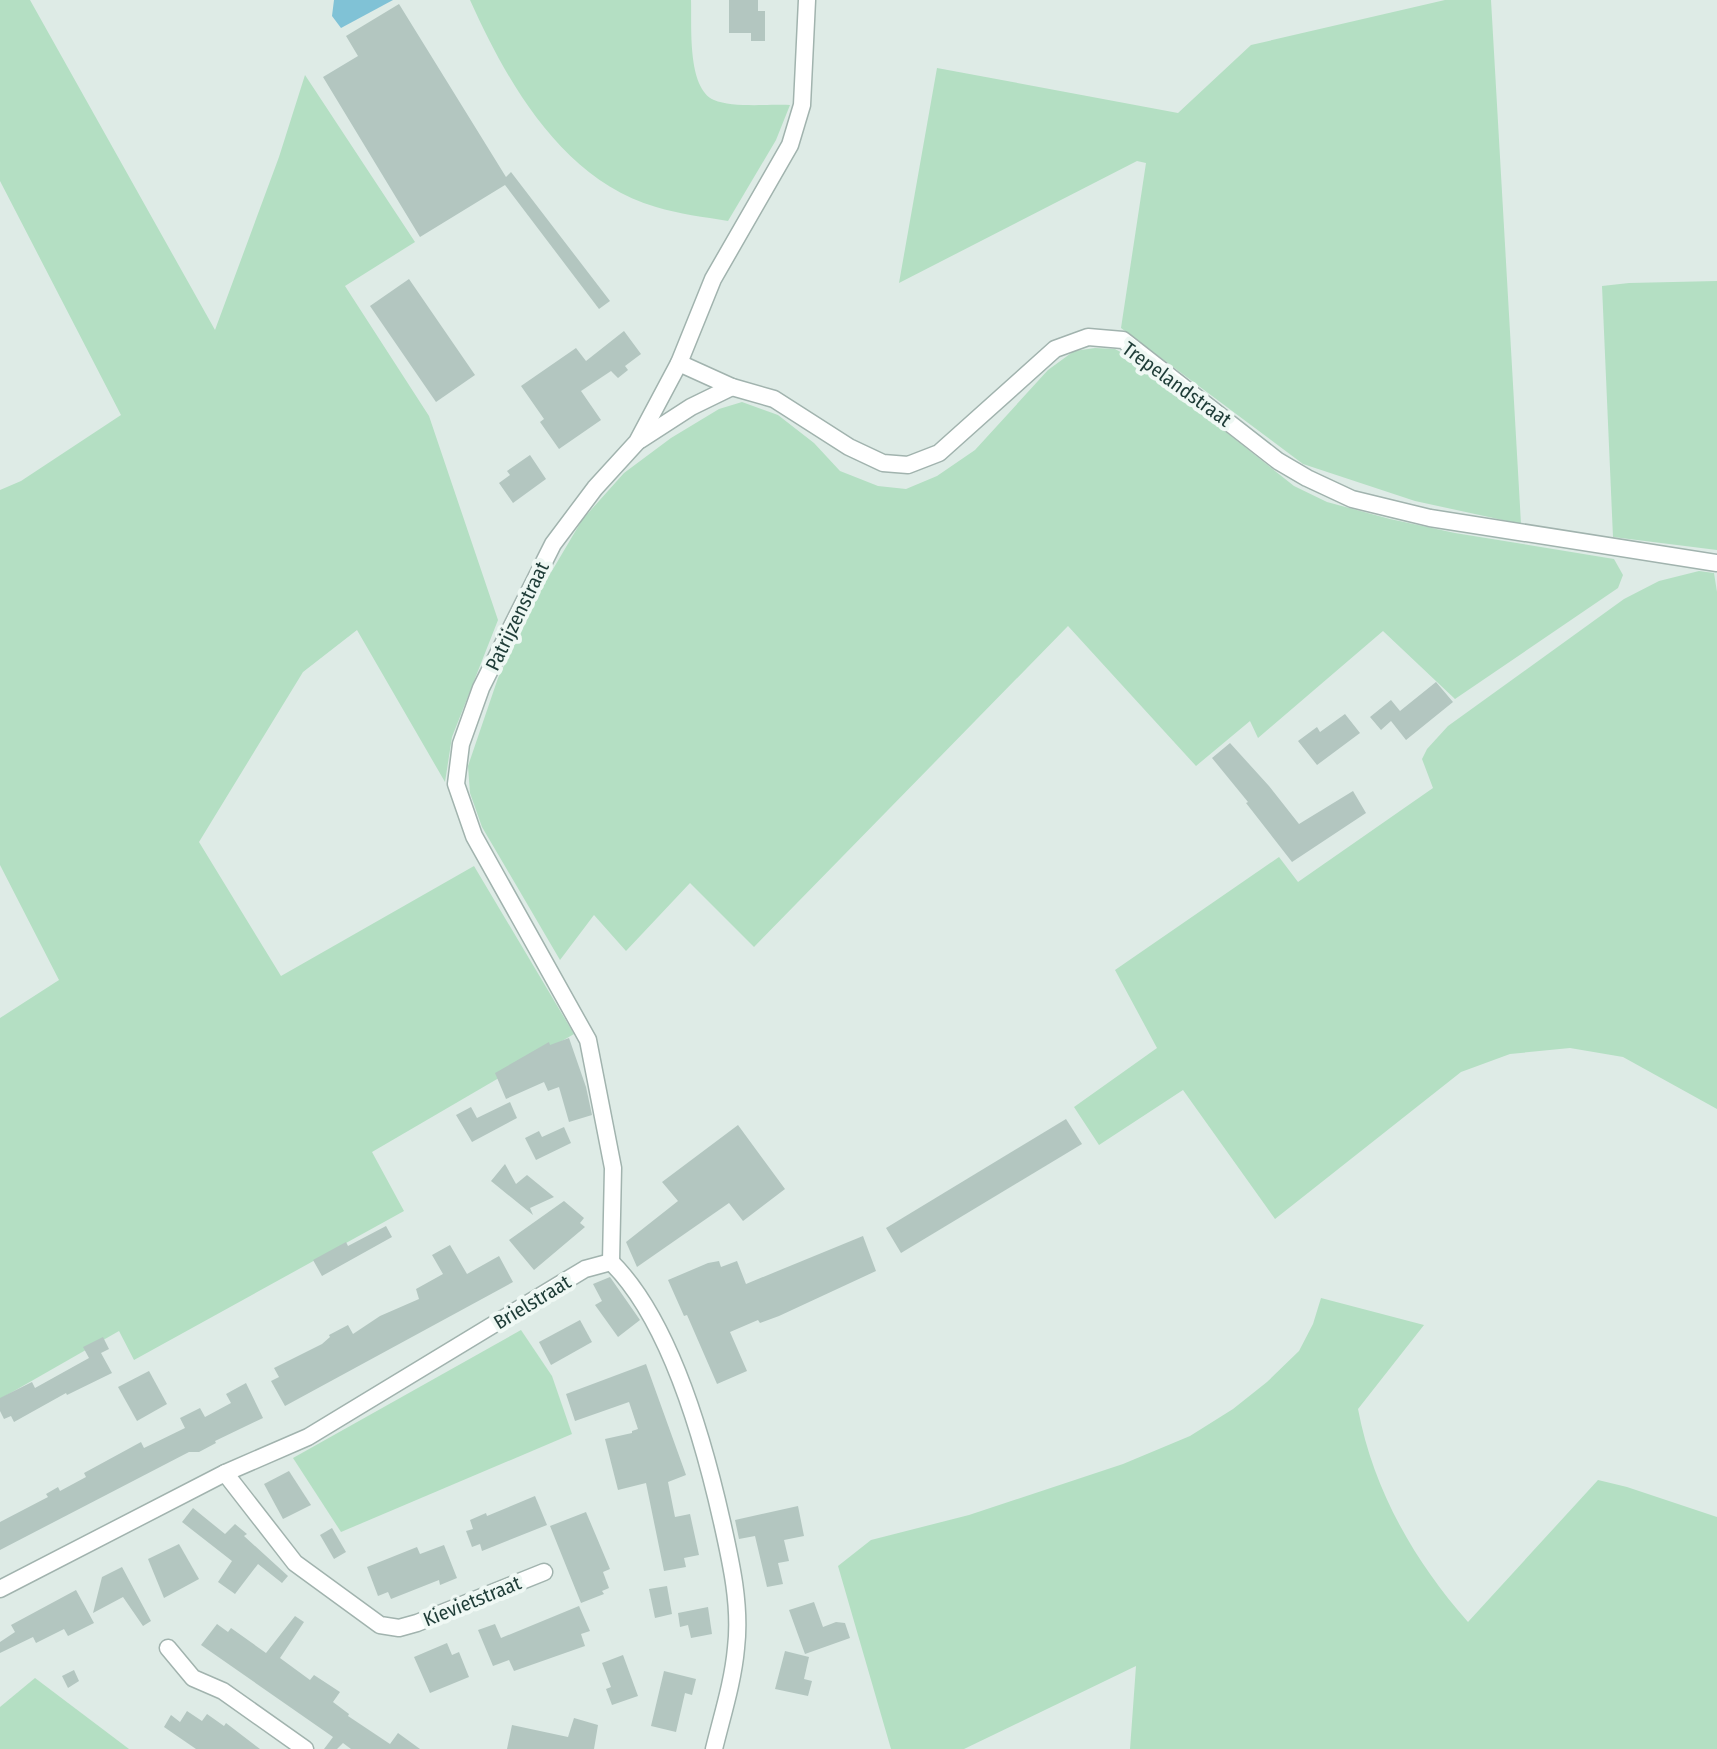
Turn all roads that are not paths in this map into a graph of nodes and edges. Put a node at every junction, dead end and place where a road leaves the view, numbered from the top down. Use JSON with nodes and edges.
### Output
{"nodes":[{"id":1,"x":807,"y":0,"type":"edge"},
{"id":2,"x":679,"y":363,"type":"junction"},
{"id":3,"x":732,"y":387,"type":"junction"},
{"id":4,"x":637,"y":442,"type":"junction"},
{"id":5,"x":1717,"y":563,"type":"edge"},
{"id":6,"x":611,"y":1262,"type":"junction"},
{"id":7,"x":225,"y":1473,"type":"junction"},
{"id":8,"x":544,"y":1572,"type":"dead end"},
{"id":9,"x":0,"y":1589,"type":"edge"},
{"id":10,"x":168,"y":1648,"type":"dead end"},
{"id":11,"x":305,"y":1749,"type":"edge"},
{"id":12,"x":714,"y":1749,"type":"edge"}],
"edges":[{"from":1,"to":2,"type":"street","name":"Patrijzenstraat"},
{"from":2,"to":3,"type":"street","name":"Trepelandstraat"},
{"from":2,"to":4,"type":"street","name":"Patrijzenstraat"},
{"from":3,"to":4,"type":"street"},
{"from":3,"to":5,"type":"street","name":"Trepelandstraat"},
{"from":4,"to":6,"type":"street","name":"Patrijzenstraat"},
{"from":6,"to":7,"type":"street","name":"Brielstraat"},
{"from":6,"to":12,"type":"street"},
{"from":7,"to":8,"type":"street","name":"Kievietstraat"},
{"from":7,"to":9,"type":"street","name":"Brielstraat"},
{"from":10,"to":11,"type":"street"}]}
